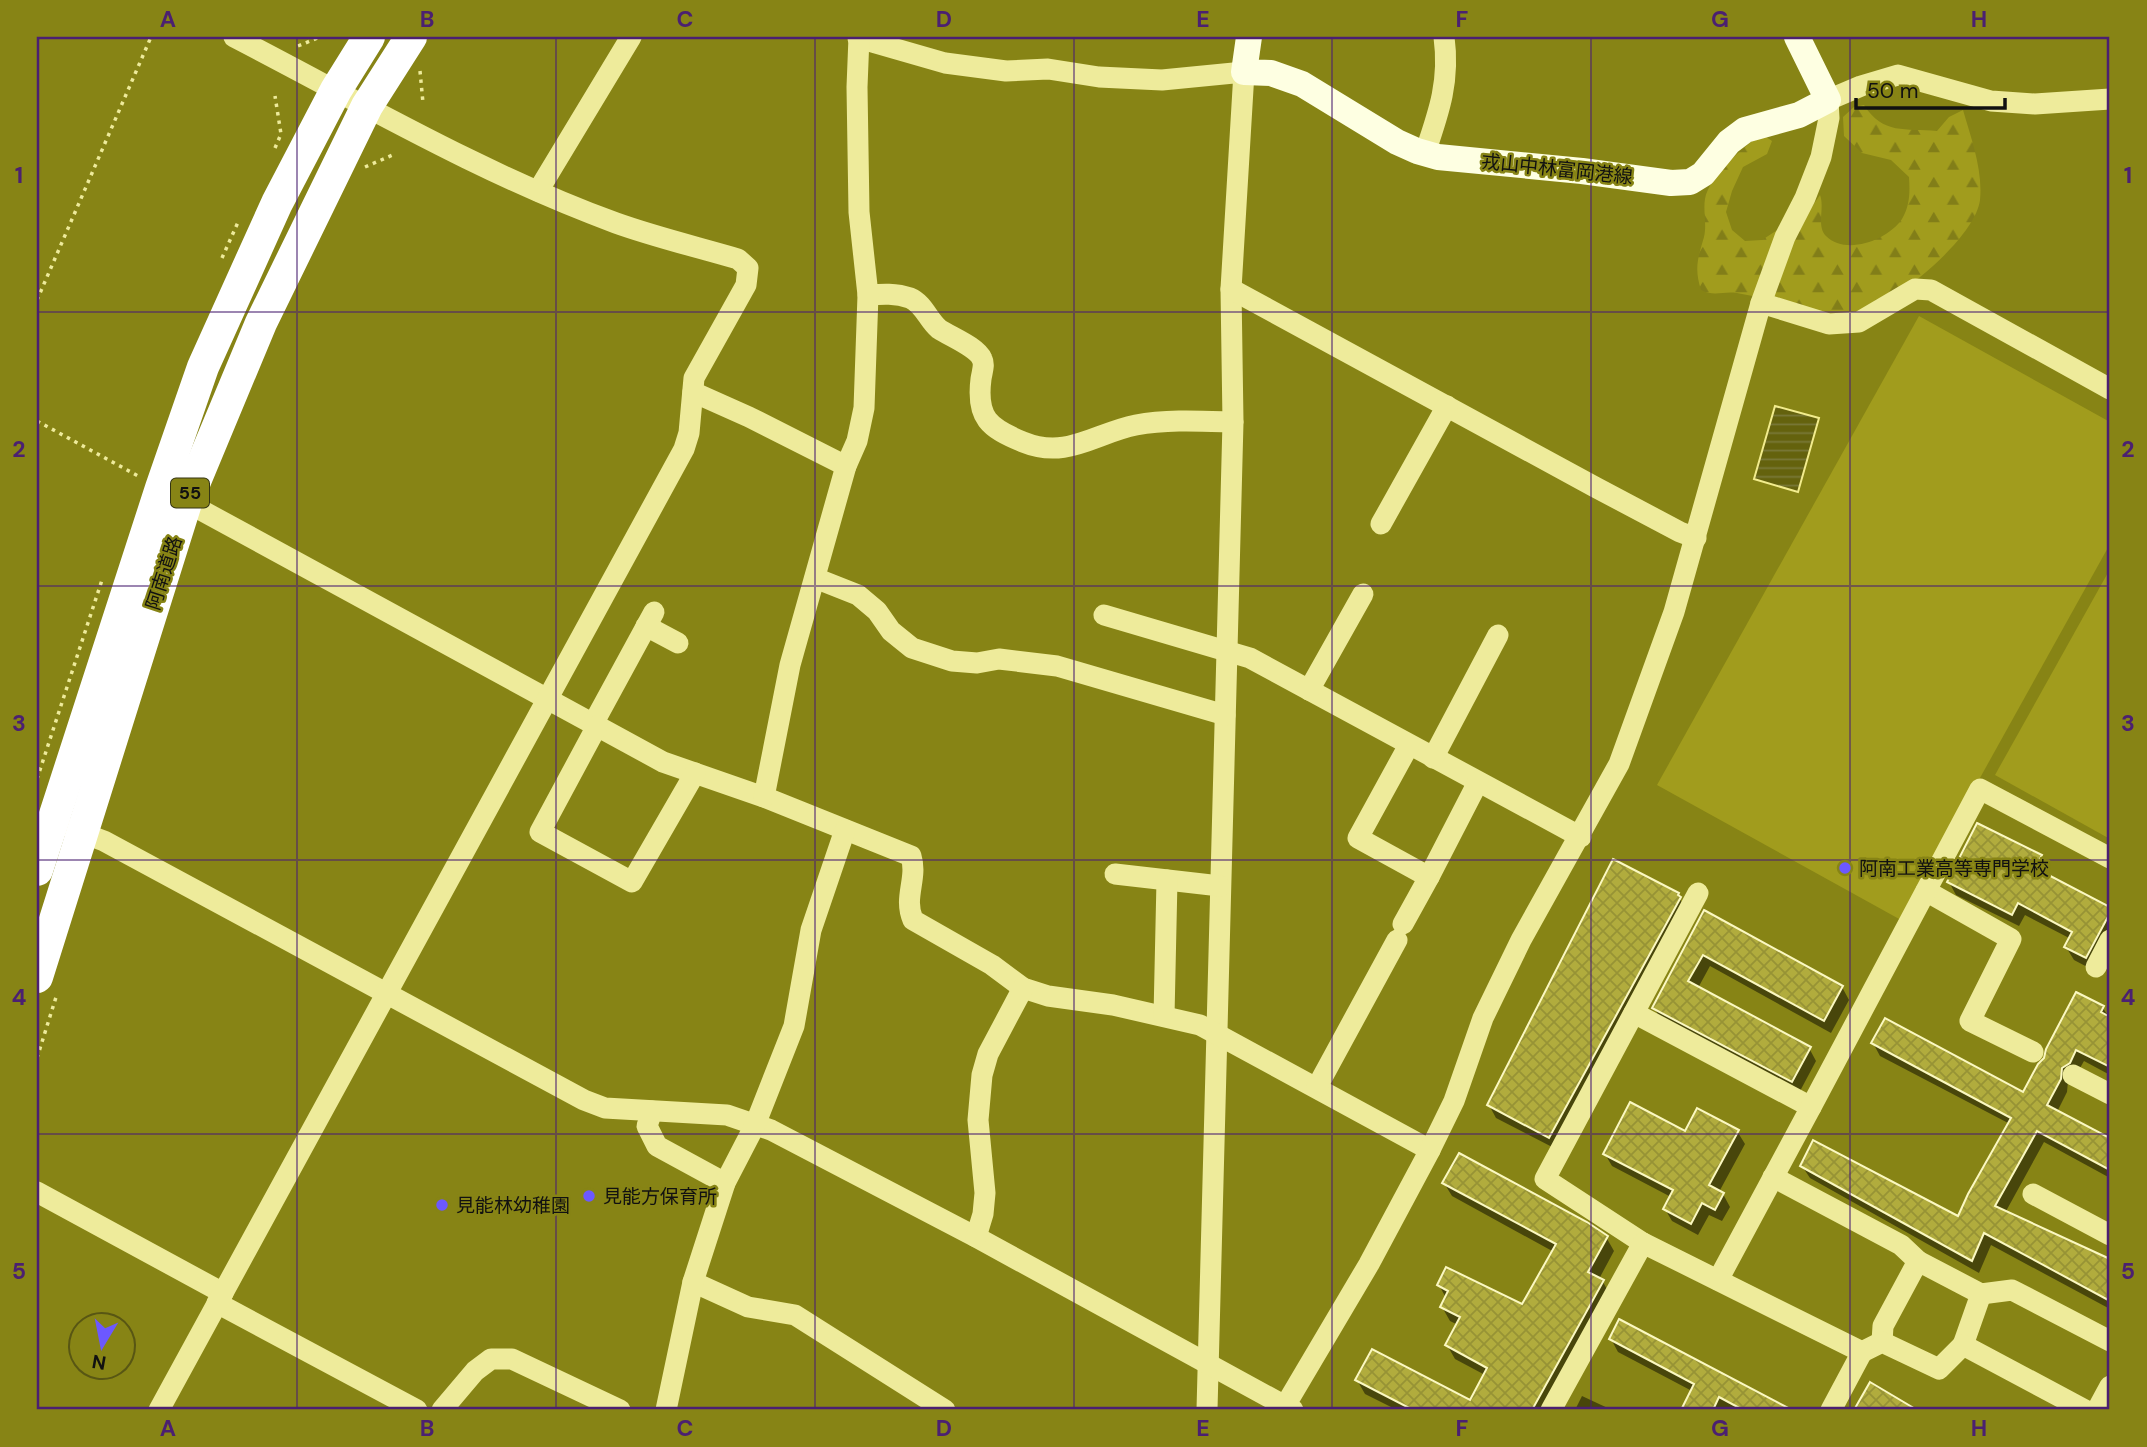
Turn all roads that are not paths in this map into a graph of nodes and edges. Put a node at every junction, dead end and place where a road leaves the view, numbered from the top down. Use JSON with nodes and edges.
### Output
{"nodes":[{"id":1,"x":234,"y":37,"type":"edge"},
{"id":2,"x":369,"y":37,"type":"edge"},
{"id":3,"x":631,"y":37,"type":"edge"},
{"id":4,"x":858,"y":37,"type":"edge"},
{"id":5,"x":1249,"y":37,"type":"edge"},
{"id":6,"x":1444,"y":37,"type":"edge"},
{"id":7,"x":1797,"y":37,"type":"edge"},
{"id":8,"x":415,"y":51,"type":"edge"},
{"id":9,"x":1244,"y":72,"type":"junction"},
{"id":10,"x":336,"y":90,"type":"junction"},
{"id":11,"x":2110,"y":99,"type":"edge"},
{"id":12,"x":1828,"y":100,"type":"junction"},
{"id":13,"x":367,"y":106,"type":"junction"},
{"id":14,"x":1425,"y":153,"type":"junction"},
{"id":15,"x":538,"y":191,"type":"junction"},
{"id":16,"x":1231,"y":289,"type":"junction"},
{"id":17,"x":868,"y":295,"type":"junction"},
{"id":18,"x":1761,"y":303,"type":"junction"},
{"id":19,"x":2110,"y":389,"type":"edge"},
{"id":20,"x":693,"y":392,"type":"junction"},
{"id":21,"x":1447,"y":406,"type":"junction"},
{"id":22,"x":1233,"y":422,"type":"junction"},
{"id":23,"x":846,"y":466,"type":"junction"},
{"id":24,"x":173,"y":496,"type":"junction"},
{"id":25,"x":1381,"y":524,"type":"dead end"},
{"id":26,"x":1696,"y":538,"type":"junction"},
{"id":27,"x":815,"y":578,"type":"junction"},
{"id":28,"x":1363,"y":594,"type":"dead end"},
{"id":29,"x":1104,"y":615,"type":"dead end"},
{"id":30,"x":1498,"y":635,"type":"dead end"},
{"id":31,"x":678,"y":643,"type":"dead end"},
{"id":32,"x":1227,"y":650,"type":"junction"},
{"id":33,"x":1309,"y":690,"type":"junction"},
{"id":34,"x":550,"y":699,"type":"junction"},
{"id":35,"x":1226,"y":715,"type":"junction"},
{"id":36,"x":595,"y":725,"type":"junction"},
{"id":37,"x":1409,"y":745,"type":"junction"},
{"id":38,"x":1433,"y":758,"type":"junction"},
{"id":39,"x":695,"y":773,"type":"junction"},
{"id":40,"x":1478,"y":782,"type":"junction"},
{"id":41,"x":764,"y":797,"type":"junction"},
{"id":42,"x":51,"y":823,"type":"junction"},
{"id":43,"x":845,"y":830,"type":"junction"},
{"id":44,"x":81,"y":832,"type":"junction"},
{"id":45,"x":1581,"y":837,"type":"junction"},
{"id":46,"x":2110,"y":858,"type":"edge"},
{"id":47,"x":37,"y":870,"type":"edge"},
{"id":48,"x":1115,"y":874,"type":"dead end"},
{"id":49,"x":1429,"y":877,"type":"junction"},
{"id":50,"x":1167,"y":880,"type":"junction"},
{"id":51,"x":1220,"y":886,"type":"junction"},
{"id":52,"x":1926,"y":891,"type":"junction"},
{"id":53,"x":1698,"y":893,"type":"dead end"},
{"id":54,"x":2110,"y":940,"type":"edge"},
{"id":55,"x":2096,"y":967,"type":"dead end"},
{"id":56,"x":49,"y":979,"type":"edge"},
{"id":57,"x":1023,"y":988,"type":"junction"},
{"id":58,"x":387,"y":992,"type":"junction"},
{"id":59,"x":1634,"y":1013,"type":"junction"},
{"id":60,"x":1164,"y":1016,"type":"junction"},
{"id":61,"x":1216,"y":1034,"type":"junction"},
{"id":62,"x":2033,"y":1052,"type":"dead end"},
{"id":63,"x":2073,"y":1075,"type":"dead end"},
{"id":64,"x":1317,"y":1087,"type":"junction"},
{"id":65,"x":2110,"y":1094,"type":"edge"},
{"id":66,"x":1811,"y":1107,"type":"junction"},
{"id":67,"x":652,"y":1111,"type":"junction"},
{"id":68,"x":755,"y":1125,"type":"junction"},
{"id":69,"x":1430,"y":1150,"type":"junction"},
{"id":70,"x":1773,"y":1177,"type":"junction"},
{"id":71,"x":725,"y":1183,"type":"junction"},
{"id":72,"x":37,"y":1192,"type":"edge"},
{"id":73,"x":2033,"y":1194,"type":"dead end"},
{"id":74,"x":2110,"y":1235,"type":"edge"},
{"id":75,"x":976,"y":1237,"type":"junction"},
{"id":76,"x":1643,"y":1243,"type":"junction"},
{"id":77,"x":1918,"y":1261,"type":"junction"},
{"id":78,"x":1718,"y":1280,"type":"junction"},
{"id":79,"x":693,"y":1282,"type":"junction"},
{"id":80,"x":1981,"y":1294,"type":"junction"},
{"id":81,"x":220,"y":1298,"type":"junction"},
{"id":82,"x":2110,"y":1341,"type":"edge"},
{"id":83,"x":1882,"y":1342,"type":"junction"},
{"id":84,"x":1963,"y":1345,"type":"junction"},
{"id":85,"x":1862,"y":1352,"type":"junction"},
{"id":86,"x":1207,"y":1364,"type":"junction"},
{"id":87,"x":2110,"y":1386,"type":"edge"},
{"id":88,"x":1287,"y":1409,"type":"edge"},
{"id":89,"x":159,"y":1410,"type":"edge"},
{"id":90,"x":417,"y":1410,"type":"edge"},
{"id":91,"x":442,"y":1410,"type":"edge"},
{"id":92,"x":620,"y":1410,"type":"edge"},
{"id":93,"x":666,"y":1410,"type":"edge"},
{"id":94,"x":946,"y":1410,"type":"edge"},
{"id":95,"x":1207,"y":1410,"type":"edge"},
{"id":96,"x":1551,"y":1410,"type":"edge"},
{"id":97,"x":1831,"y":1410,"type":"edge"},
{"id":98,"x":2085,"y":1410,"type":"edge"},
{"id":99,"x":2097,"y":1410,"type":"edge"}],
"edges":[{"from":1,"to":10,"type":"street"},
{"from":2,"to":10,"type":"highway","name":"阿南道路","number":"55"},
{"from":3,"to":15,"type":"street"},
{"from":4,"to":9,"type":"street"},
{"from":4,"to":17,"type":"street"},
{"from":5,"to":9,"type":"main road"},
{"from":6,"to":14,"type":"street"},
{"from":7,"to":12,"type":"main road"},
{"from":8,"to":13,"type":"highway","name":"阿南道路","number":"55"},
{"from":9,"to":14,"type":"main road","name":"戎山中林富岡港線"},
{"from":9,"to":16,"type":"street"},
{"from":10,"to":13,"type":"street"},
{"from":10,"to":24,"type":"highway","name":"阿南道路","number":"55"},
{"from":11,"to":12,"type":"street"},
{"from":12,"to":14,"type":"main road","name":"戎山中林富岡港線"},
{"from":12,"to":18,"type":"street"},
{"from":13,"to":15,"type":"street"},
{"from":13,"to":24,"type":"highway","name":"阿南道路","number":"55"},
{"from":15,"to":20,"type":"street"},
{"from":16,"to":21,"type":"street"},
{"from":16,"to":22,"type":"street"},
{"from":17,"to":22,"type":"street"},
{"from":17,"to":23,"type":"street"},
{"from":18,"to":19,"type":"street"},
{"from":18,"to":26,"type":"street"},
{"from":20,"to":23,"type":"street"},
{"from":20,"to":34,"type":"street"},
{"from":21,"to":25,"type":"street"},
{"from":21,"to":26,"type":"street"},
{"from":22,"to":32,"type":"street"},
{"from":23,"to":27,"type":"street"},
{"from":24,"to":34,"type":"street"},
{"from":24,"to":42,"type":"highway","name":"阿南道路","number":"55"},
{"from":24,"to":44,"type":"highway","name":"阿南道路","number":"55"},
{"from":26,"to":45,"type":"street"},
{"from":27,"to":35,"type":"street"},
{"from":27,"to":41,"type":"street"},
{"from":28,"to":33,"type":"street"},
{"from":29,"to":32,"type":"street"},
{"from":30,"to":38,"type":"street"},
{"from":31,"to":36,"type":"street"},
{"from":32,"to":33,"type":"street"},
{"from":32,"to":35,"type":"street"},
{"from":33,"to":37,"type":"street"},
{"from":34,"to":36,"type":"street"},
{"from":34,"to":58,"type":"street"},
{"from":35,"to":51,"type":"street"},
{"from":36,"to":39,"type":"street"},
{"from":36,"to":39,"type":"street"},
{"from":37,"to":38,"type":"street"},
{"from":37,"to":49,"type":"street"},
{"from":38,"to":40,"type":"street"},
{"from":39,"to":41,"type":"street"},
{"from":40,"to":45,"type":"street"},
{"from":40,"to":49,"type":"street"},
{"from":41,"to":43,"type":"street"},
{"from":42,"to":44,"type":"street"},
{"from":42,"to":47,"type":"highway","name":"阿南道路","number":"55"},
{"from":43,"to":57,"type":"street"},
{"from":43,"to":68,"type":"street"},
{"from":44,"to":56,"type":"highway","name":"阿南道路","number":"55"},
{"from":44,"to":58,"type":"street"},
{"from":45,"to":69,"type":"street"},
{"from":46,"to":52,"type":"street"},
{"from":48,"to":50,"type":"street"},
{"from":49,"to":64,"type":"street"},
{"from":50,"to":51,"type":"street"},
{"from":50,"to":60,"type":"street"},
{"from":51,"to":61,"type":"street"},
{"from":52,"to":62,"type":"street"},
{"from":52,"to":66,"type":"street"},
{"from":53,"to":59,"type":"street"},
{"from":54,"to":55,"type":"street"},
{"from":57,"to":60,"type":"street"},
{"from":57,"to":75,"type":"street"},
{"from":58,"to":67,"type":"street"},
{"from":58,"to":81,"type":"street"},
{"from":59,"to":66,"type":"street"},
{"from":59,"to":76,"type":"street"},
{"from":60,"to":61,"type":"street"},
{"from":61,"to":64,"type":"street"},
{"from":61,"to":86,"type":"street"},
{"from":63,"to":65,"type":"street"},
{"from":64,"to":69,"type":"street"},
{"from":66,"to":70,"type":"street"},
{"from":67,"to":68,"type":"street"},
{"from":67,"to":71,"type":"street"},
{"from":68,"to":71,"type":"street"},
{"from":68,"to":75,"type":"street"},
{"from":69,"to":88,"type":"street"},
{"from":70,"to":77,"type":"street"},
{"from":70,"to":78,"type":"street"},
{"from":71,"to":79,"type":"street"},
{"from":72,"to":81,"type":"street"},
{"from":73,"to":74,"type":"street"},
{"from":75,"to":86,"type":"street"},
{"from":76,"to":78,"type":"street"},
{"from":76,"to":96,"type":"street"},
{"from":77,"to":80,"type":"street"},
{"from":77,"to":83,"type":"street"},
{"from":78,"to":85,"type":"street"},
{"from":79,"to":93,"type":"street"},
{"from":79,"to":94,"type":"street"},
{"from":80,"to":82,"type":"street"},
{"from":80,"to":84,"type":"street"},
{"from":81,"to":89,"type":"street"},
{"from":81,"to":90,"type":"street"},
{"from":83,"to":84,"type":"street"},
{"from":83,"to":85,"type":"street"},
{"from":84,"to":98,"type":"street"},
{"from":85,"to":97,"type":"street"},
{"from":86,"to":88,"type":"street"},
{"from":86,"to":95,"type":"street"},
{"from":87,"to":99,"type":"street"},
{"from":91,"to":92,"type":"street"}]}
